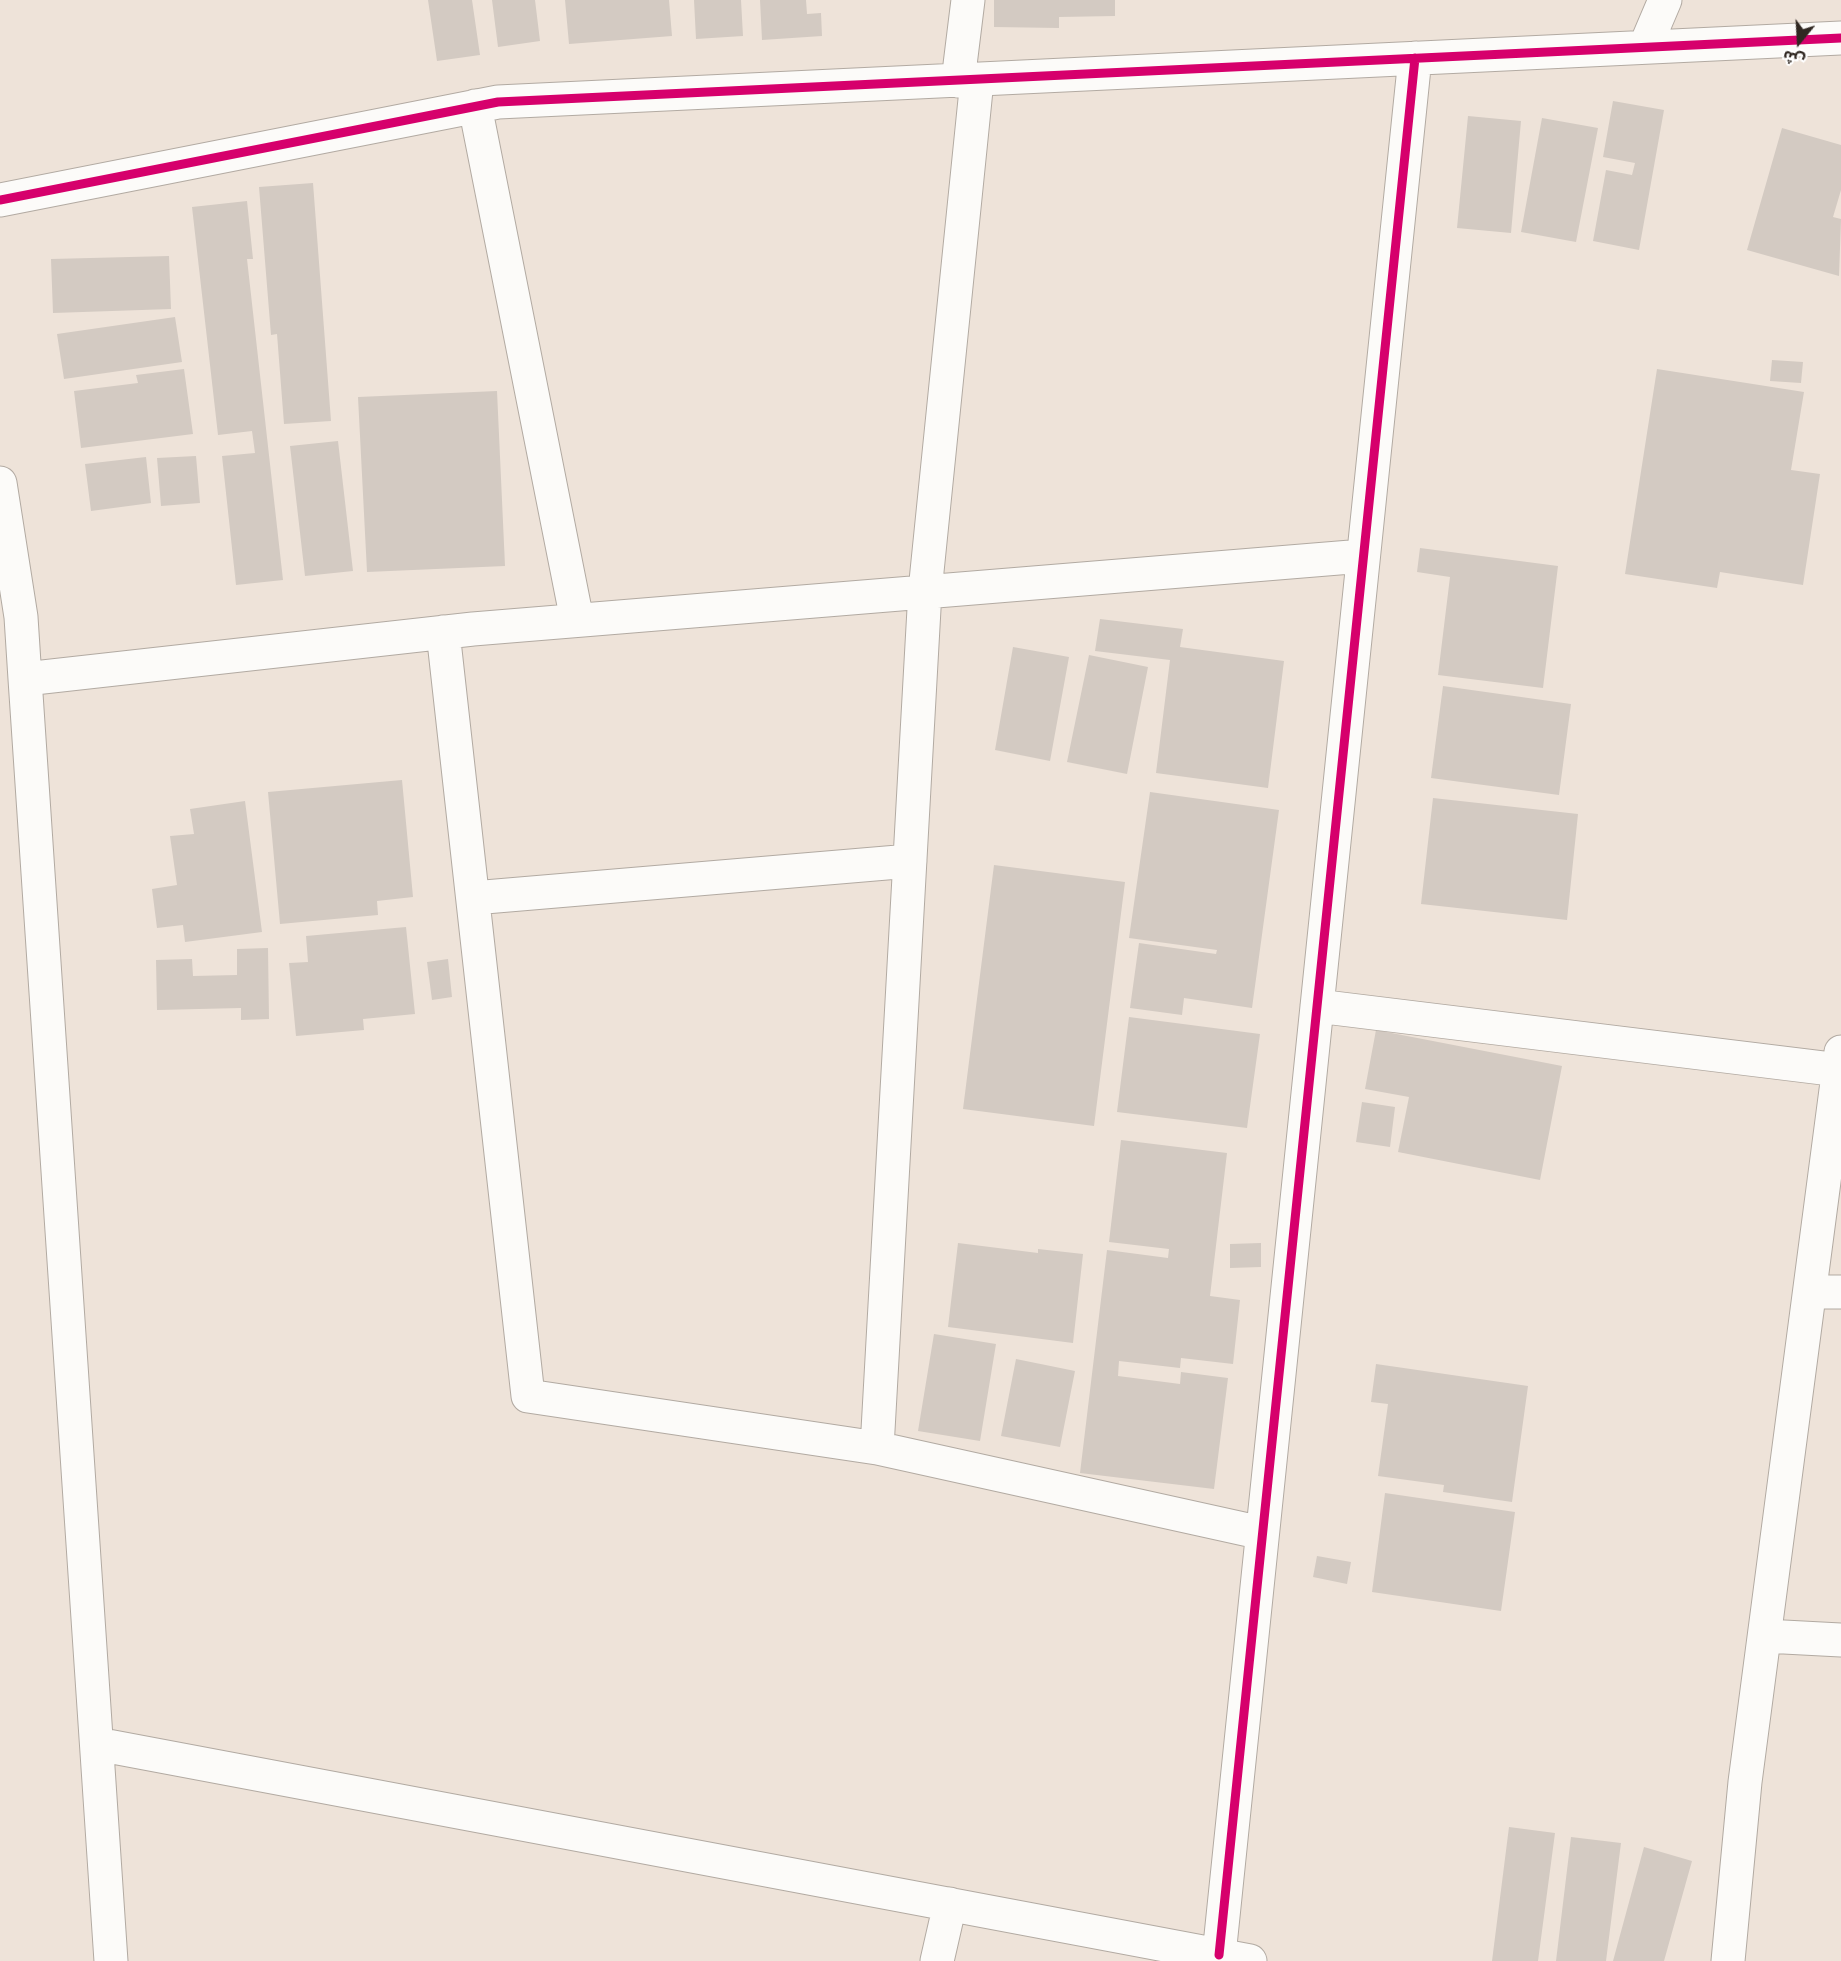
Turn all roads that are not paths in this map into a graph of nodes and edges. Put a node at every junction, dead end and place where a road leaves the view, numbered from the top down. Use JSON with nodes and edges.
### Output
{"nodes":[{"id":1,"x":968,"y":0,"type":"edge"},
{"id":2,"x":1665,"y":0,"type":"edge"},
{"id":3,"x":1841,"y":38,"type":"edge"},
{"id":4,"x":1645,"y":47,"type":"junction"},
{"id":5,"x":1415,"y":58,"type":"junction"},
{"id":6,"x":968,"y":81,"type":"junction"},
{"id":7,"x":475,"y":106,"type":"junction"},
{"id":8,"x":0,"y":200,"type":"edge"},
{"id":9,"x":0,"y":483,"type":"edge"},
{"id":10,"x":1363,"y":556,"type":"junction"},
{"id":11,"x":925,"y":591,"type":"junction"},
{"id":12,"x":577,"y":620,"type":"junction"},
{"id":13,"x":443,"y":632,"type":"junction"},
{"id":14,"x":25,"y":679,"type":"junction"},
{"id":15,"x":910,"y":861,"type":"junction"},
{"id":16,"x":473,"y":898,"type":"junction"},
{"id":17,"x":1317,"y":1006,"type":"junction"},
{"id":18,"x":1840,"y":1061,"type":"edge"},
{"id":19,"x":1826,"y":1292,"type":"edge"},
{"id":20,"x":877,"y":1448,"type":"junction"},
{"id":21,"x":1262,"y":1533,"type":"junction"},
{"id":22,"x":1765,"y":1636,"type":"junction"},
{"id":23,"x":1841,"y":1640,"type":"edge"},
{"id":24,"x":97,"y":1744,"type":"junction"},
{"id":25,"x":950,"y":1904,"type":"junction"},
{"id":26,"x":1234,"y":1958,"type":"edge"},
{"id":27,"x":111,"y":1961,"type":"edge"},
{"id":28,"x":937,"y":1961,"type":"edge"},
{"id":29,"x":1728,"y":1961,"type":"edge"}],
"edges":[{"from":1,"to":6,"type":"street"},
{"from":2,"to":4,"type":"street"},
{"from":3,"to":4,"type":"street"},
{"from":4,"to":5,"type":"street"},
{"from":5,"to":6,"type":"street"},
{"from":5,"to":10,"type":"street"},
{"from":6,"to":7,"type":"street"},
{"from":6,"to":11,"type":"street"},
{"from":7,"to":8,"type":"street"},
{"from":7,"to":12,"type":"street"},
{"from":9,"to":14,"type":"street"},
{"from":10,"to":11,"type":"street"},
{"from":10,"to":17,"type":"street"},
{"from":11,"to":12,"type":"street"},
{"from":11,"to":15,"type":"street"},
{"from":12,"to":13,"type":"street"},
{"from":13,"to":14,"type":"street"},
{"from":13,"to":16,"type":"street"},
{"from":14,"to":24,"type":"street"},
{"from":15,"to":16,"type":"street"},
{"from":15,"to":20,"type":"street"},
{"from":16,"to":20,"type":"street"},
{"from":17,"to":18,"type":"street"},
{"from":17,"to":21,"type":"street"},
{"from":18,"to":19,"type":"street"},
{"from":19,"to":22,"type":"street"},
{"from":20,"to":21,"type":"street"},
{"from":21,"to":26,"type":"street"},
{"from":22,"to":23,"type":"street"},
{"from":22,"to":29,"type":"street"},
{"from":24,"to":25,"type":"street"},
{"from":24,"to":27,"type":"street"},
{"from":25,"to":26,"type":"street"},
{"from":25,"to":28,"type":"street"}]}
